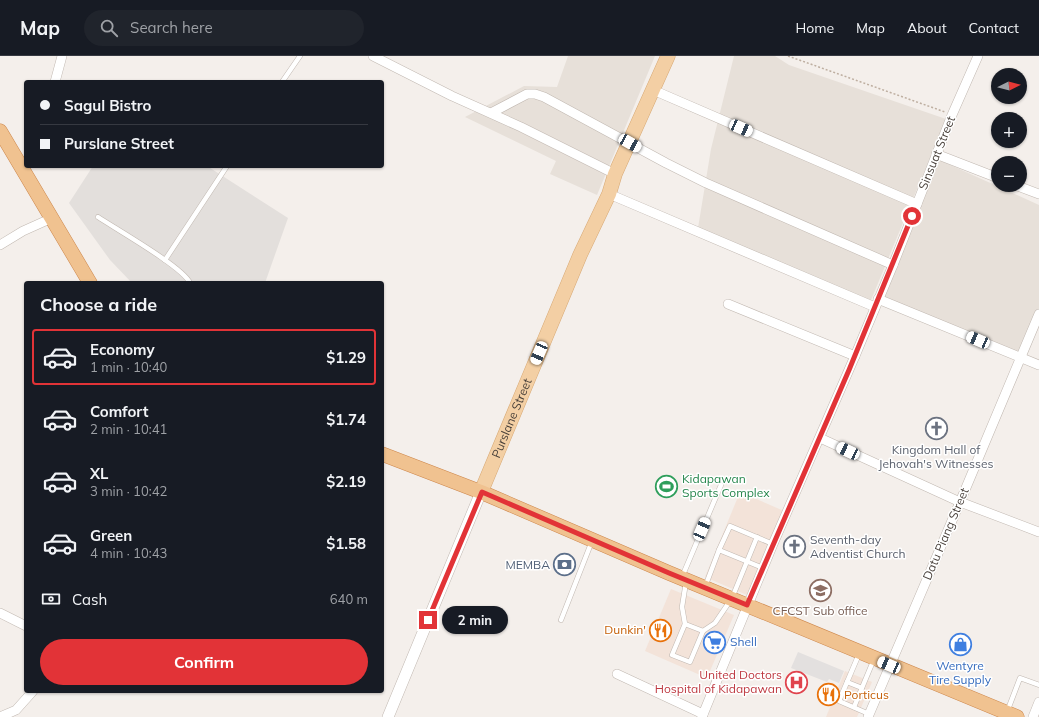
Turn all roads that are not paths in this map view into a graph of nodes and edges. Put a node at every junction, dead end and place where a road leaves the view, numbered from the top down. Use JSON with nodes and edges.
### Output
{"nodes":[{"id":1,"x":62,"y":56,"type":"edge"},
{"id":2,"x":300,"y":56,"type":"edge"},
{"id":3,"x":373,"y":56,"type":"edge"},
{"id":4,"x":668,"y":56,"type":"edge"},
{"id":5,"x":978,"y":56,"type":"edge"},
{"id":6,"x":56,"y":80,"type":"edge"},
{"id":7,"x":283,"y":80,"type":"edge"},
{"id":8,"x":653,"y":90,"type":"junction"},
{"id":9,"x":491,"y":113,"type":"junction"},
{"id":10,"x":0,"y":131,"type":"edge"},
{"id":11,"x":630,"y":143,"type":"junction"},
{"id":12,"x":936,"y":154,"type":"junction"},
{"id":13,"x":23,"y":160,"type":"edge"},
{"id":14,"x":27,"y":168,"type":"edge"},
{"id":15,"x":226,"y":168,"type":"edge"},
{"id":16,"x":615,"y":174,"type":"junction"},
{"id":17,"x":991,"y":175,"type":"edge"},
{"id":18,"x":1027,"y":190,"type":"edge"},
{"id":19,"x":609,"y":194,"type":"junction"},
{"id":20,"x":1039,"y":194,"type":"edge"},
{"id":21,"x":917,"y":204,"type":"junction"},
{"id":22,"x":98,"y":217,"type":"dead end"},
{"id":23,"x":52,"y":218,"type":"junction"},
{"id":24,"x":0,"y":245,"type":"edge"},
{"id":25,"x":165,"y":260,"type":"junction"},
{"id":26,"x":893,"y":265,"type":"junction"},
{"id":27,"x":89,"y":281,"type":"edge"},
{"id":28,"x":189,"y":281,"type":"edge"},
{"id":29,"x":877,"y":303,"type":"junction"},
{"id":30,"x":728,"y":304,"type":"dead end"},
{"id":31,"x":1039,"y":314,"type":"edge"},
{"id":32,"x":855,"y":356,"type":"junction"},
{"id":33,"x":1020,"y":357,"type":"junction"},
{"id":34,"x":1039,"y":365,"type":"edge"},
{"id":35,"x":820,"y":438,"type":"junction"},
{"id":36,"x":384,"y":455,"type":"edge"},
{"id":37,"x":721,"y":485,"type":"dead end"},
{"id":38,"x":482,"y":492,"type":"junction"},
{"id":39,"x":960,"y":502,"type":"junction"},
{"id":40,"x":1039,"y":532,"type":"edge"},
{"id":41,"x":757,"y":537,"type":"junction"},
{"id":42,"x":592,"y":540,"type":"junction"},
{"id":43,"x":773,"y":544,"type":"junction"},
{"id":44,"x":720,"y":550,"type":"junction"},
{"id":45,"x":746,"y":561,"type":"junction"},
{"id":46,"x":763,"y":568,"type":"junction"},
{"id":47,"x":684,"y":579,"type":"junction"},
{"id":48,"x":704,"y":588,"type":"junction"},
{"id":49,"x":732,"y":598,"type":"junction"},
{"id":50,"x":747,"y":605,"type":"junction"},
{"id":51,"x":0,"y":613,"type":"edge"},
{"id":52,"x":560,"y":620,"type":"dead end"},
{"id":53,"x":685,"y":624,"type":"junction"},
{"id":54,"x":24,"y":625,"type":"edge"},
{"id":55,"x":703,"y":631,"type":"junction"},
{"id":56,"x":860,"y":652,"type":"junction"},
{"id":57,"x":874,"y":659,"type":"junction"},
{"id":58,"x":889,"y":665,"type":"junction"},
{"id":59,"x":617,"y":674,"type":"dead end"},
{"id":60,"x":847,"y":682,"type":"junction"},
{"id":61,"x":1039,"y":685,"type":"edge"},
{"id":62,"x":862,"y":688,"type":"junction"},
{"id":63,"x":31,"y":693,"type":"edge"},
{"id":64,"x":1039,"y":702,"type":"edge"},
{"id":65,"x":854,"y":707,"type":"junction"},
{"id":66,"x":869,"y":715,"type":"edge"},
{"id":67,"x":1012,"y":715,"type":"edge"},
{"id":68,"x":702,"y":716,"type":"edge"},
{"id":69,"x":0,"y":717,"type":"edge"},
{"id":70,"x":388,"y":717,"type":"edge"},
{"id":71,"x":1033,"y":717,"type":"edge"}],
"edges":[{"from":1,"to":6,"type":"street"},
{"from":2,"to":7,"type":"lane"},
{"from":3,"to":9,"type":"street"},
{"from":4,"to":8,"type":"main road","name":"Purslane Street"},
{"from":5,"to":12,"type":"street","name":"Sinsuat Street"},
{"from":8,"to":11,"type":"main road","name":"Purslane Street"},
{"from":8,"to":21,"type":"street"},
{"from":9,"to":11,"type":"street"},
{"from":9,"to":16,"type":"street"},
{"from":10,"to":13,"type":"highway"},
{"from":11,"to":16,"type":"main road","name":"Purslane Street"},
{"from":11,"to":26,"type":"street"},
{"from":12,"to":17,"type":"street"},
{"from":12,"to":21,"type":"street","name":"Sinsuat Street"},
{"from":14,"to":23,"type":"highway"},
{"from":15,"to":25,"type":"lane"},
{"from":16,"to":19,"type":"main road","name":"Purslane Street"},
{"from":18,"to":20,"type":"street"},
{"from":19,"to":29,"type":"street"},
{"from":19,"to":38,"type":"main road","name":"Purslane Street"},
{"from":21,"to":26,"type":"street","name":"Sinsuat Street"},
{"from":22,"to":25,"type":"lane"},
{"from":23,"to":24,"type":"street"},
{"from":23,"to":27,"type":"highway"},
{"from":25,"to":28,"type":"lane"},
{"from":26,"to":29,"type":"street","name":"Sinsuat Street"},
{"from":29,"to":32,"type":"street","name":"Sinsuat Street"},
{"from":29,"to":33,"type":"street"},
{"from":30,"to":32,"type":"street"},
{"from":31,"to":33,"type":"street","name":"Datu Piang Street"},
{"from":32,"to":35,"type":"street","name":"Sinsuat Street"},
{"from":33,"to":34,"type":"street"},
{"from":33,"to":39,"type":"street","name":"Datu Piang Street"},
{"from":35,"to":39,"type":"street"},
{"from":35,"to":43,"type":"street","name":"Sinsuat Street"},
{"from":36,"to":38,"type":"highway"},
{"from":37,"to":47,"type":"lane"},
{"from":38,"to":42,"type":"highway"},
{"from":38,"to":70,"type":"street","name":"Purslane Street"},
{"from":39,"to":40,"type":"street"},
{"from":39,"to":58,"type":"street","name":"Datu Piang Street"},
{"from":41,"to":43,"type":"lane"},
{"from":41,"to":44,"type":"lane"},
{"from":41,"to":45,"type":"lane"},
{"from":42,"to":47,"type":"highway"},
{"from":42,"to":52,"type":"lane"},
{"from":43,"to":46,"type":"street","name":"Sinsuat Street"},
{"from":44,"to":45,"type":"lane"},
{"from":44,"to":48,"type":"lane"},
{"from":45,"to":46,"type":"lane"},
{"from":45,"to":49,"type":"lane"},
{"from":46,"to":50,"type":"street","name":"Sinsuat Street"},
{"from":47,"to":48,"type":"highway"},
{"from":47,"to":53,"type":"lane"},
{"from":48,"to":49,"type":"highway"},
{"from":49,"to":50,"type":"highway"},
{"from":49,"to":55,"type":"lane"},
{"from":50,"to":56,"type":"highway"},
{"from":50,"to":68,"type":"street","name":"Sinsuat Street"},
{"from":51,"to":54,"type":"street"},
{"from":53,"to":55,"type":"lane"},
{"from":53,"to":55,"type":"lane"},
{"from":56,"to":57,"type":"highway"},
{"from":56,"to":60,"type":"lane"},
{"from":57,"to":58,"type":"highway"},
{"from":57,"to":62,"type":"lane"},
{"from":58,"to":66,"type":"street","name":"Datu Piang Street"},
{"from":58,"to":67,"type":"highway"},
{"from":59,"to":68,"type":"street"},
{"from":60,"to":62,"type":"lane"},
{"from":60,"to":65,"type":"lane"},
{"from":61,"to":67,"type":"lane"},
{"from":62,"to":65,"type":"lane"},
{"from":63,"to":69,"type":"street"},
{"from":64,"to":71,"type":"street"},
{"from":65,"to":66,"type":"lane"}]}
